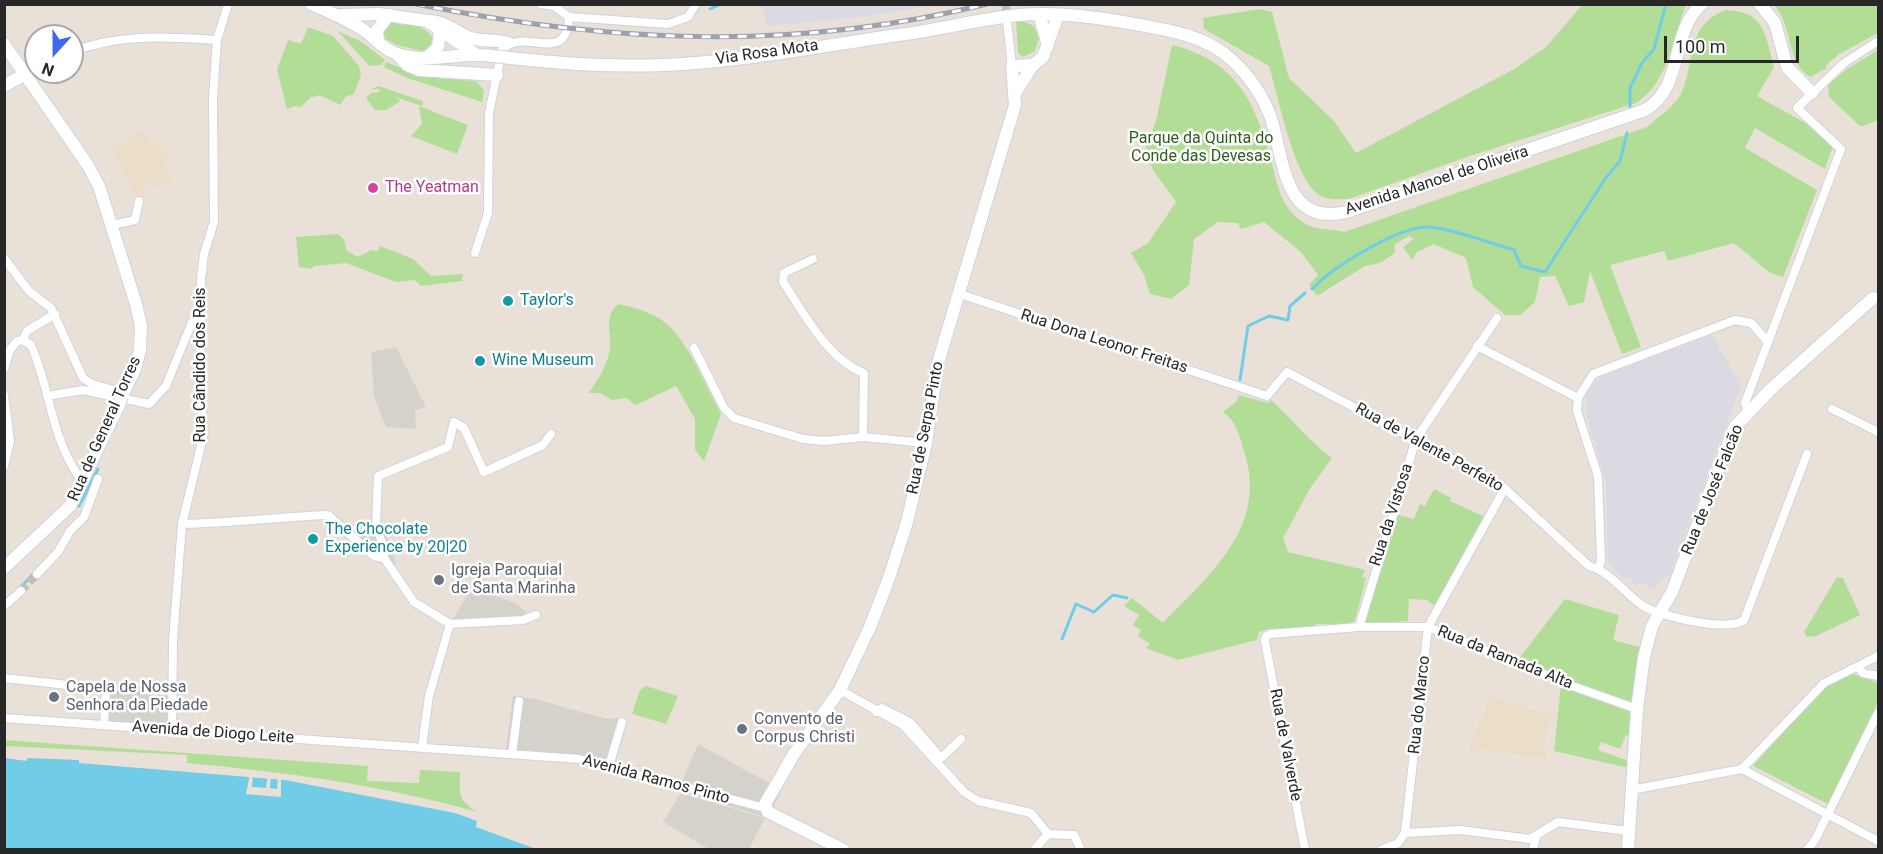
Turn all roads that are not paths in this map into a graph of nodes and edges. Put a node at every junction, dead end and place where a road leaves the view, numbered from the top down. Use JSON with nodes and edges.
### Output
{"nodes":[{"id":1,"x":228,"y":4,"type":"edge"},
{"id":2,"x":311,"y":4,"type":"edge"},
{"id":3,"x":541,"y":4,"type":"edge"},
{"id":4,"x":696,"y":4,"type":"edge"},
{"id":5,"x":1702,"y":4,"type":"edge"},
{"id":6,"x":1761,"y":4,"type":"edge"},
{"id":7,"x":1039,"y":14,"type":"junction"},
{"id":8,"x":337,"y":15,"type":"junction"},
{"id":9,"x":389,"y":15,"type":"junction"},
{"id":10,"x":1058,"y":15,"type":"junction"},
{"id":11,"x":569,"y":17,"type":"junction"},
{"id":12,"x":427,"y":21,"type":"junction"},
{"id":13,"x":1007,"y":22,"type":"tunnel mouth"},
{"id":14,"x":440,"y":31,"type":"junction"},
{"id":15,"x":217,"y":40,"type":"junction"},
{"id":16,"x":378,"y":41,"type":"junction"},
{"id":17,"x":1878,"y":41,"type":"edge"},
{"id":18,"x":508,"y":43,"type":"junction"},
{"id":19,"x":4,"y":44,"type":"edge"},
{"id":20,"x":1048,"y":45,"type":"junction"},
{"id":21,"x":84,"y":47,"type":"edge"},
{"id":22,"x":474,"y":53,"type":"junction"},
{"id":23,"x":397,"y":54,"type":"junction"},
{"id":24,"x":428,"y":57,"type":"junction"},
{"id":25,"x":24,"y":64,"type":"edge"},
{"id":26,"x":1033,"y":65,"type":"junction"},
{"id":27,"x":1012,"y":66,"type":"junction"},
{"id":28,"x":24,"y":75,"type":"edge"},
{"id":29,"x":497,"y":75,"type":"junction"},
{"id":30,"x":39,"y":84,"type":"edge"},
{"id":31,"x":4,"y":86,"type":"edge"},
{"id":32,"x":1016,"y":93,"type":"junction"},
{"id":33,"x":1812,"y":93,"type":"junction"},
{"id":34,"x":139,"y":201,"type":"dead end"},
{"id":35,"x":112,"y":225,"type":"junction"},
{"id":36,"x":475,"y":253,"type":"dead end"},
{"id":37,"x":4,"y":258,"type":"edge"},
{"id":38,"x":813,"y":259,"type":"dead end"},
{"id":39,"x":960,"y":294,"type":"junction"},
{"id":40,"x":1873,"y":298,"type":"dead end"},
{"id":41,"x":55,"y":315,"type":"junction"},
{"id":42,"x":200,"y":318,"type":"junction"},
{"id":43,"x":1497,"y":318,"type":"dead end"},
{"id":44,"x":23,"y":340,"type":"junction"},
{"id":45,"x":1768,"y":342,"type":"junction"},
{"id":46,"x":1477,"y":346,"type":"junction"},
{"id":47,"x":694,"y":348,"type":"dead end"},
{"id":48,"x":4,"y":369,"type":"edge"},
{"id":49,"x":1753,"y":380,"type":"junction"},
{"id":50,"x":1247,"y":390,"type":"joint"},
{"id":51,"x":1770,"y":390,"type":"junction"},
{"id":52,"x":4,"y":395,"type":"edge"},
{"id":53,"x":47,"y":396,"type":"junction"},
{"id":54,"x":122,"y":398,"type":"junction"},
{"id":55,"x":1578,"y":398,"type":"junction"},
{"id":56,"x":1832,"y":409,"type":"dead end"},
{"id":57,"x":1748,"y":411,"type":"junction"},
{"id":58,"x":1878,"y":432,"type":"edge"},
{"id":59,"x":551,"y":434,"type":"dead end"},
{"id":60,"x":862,"y":437,"type":"junction"},
{"id":61,"x":1416,"y":439,"type":"junction"},
{"id":62,"x":926,"y":443,"type":"junction"},
{"id":63,"x":1807,"y":454,"type":"dead end"},
{"id":64,"x":4,"y":466,"type":"edge"},
{"id":65,"x":98,"y":479,"type":"dead end"},
{"id":66,"x":83,"y":482,"type":"junction"},
{"id":67,"x":1505,"y":488,"type":"junction"},
{"id":68,"x":182,"y":524,"type":"junction"},
{"id":69,"x":384,"y":558,"type":"junction"},
{"id":70,"x":4,"y":568,"type":"edge"},
{"id":71,"x":1599,"y":568,"type":"junction"},
{"id":72,"x":37,"y":574,"type":"tunnel mouth"},
{"id":73,"x":21,"y":591,"type":"tunnel mouth"},
{"id":74,"x":4,"y":606,"type":"edge"},
{"id":75,"x":1659,"y":612,"type":"junction"},
{"id":76,"x":536,"y":615,"type":"dead end"},
{"id":77,"x":450,"y":624,"type":"junction"},
{"id":78,"x":1359,"y":627,"type":"junction"},
{"id":79,"x":1428,"y":627,"type":"junction"},
{"id":80,"x":1265,"y":641,"type":"joint"},
{"id":81,"x":1878,"y":656,"type":"edge"},
{"id":82,"x":1858,"y":667,"type":"junction"},
{"id":83,"x":1878,"y":676,"type":"edge"},
{"id":84,"x":4,"y":678,"type":"edge"},
{"id":85,"x":147,"y":690,"type":"tunnel mouth"},
{"id":86,"x":840,"y":690,"type":"junction"},
{"id":87,"x":172,"y":691,"type":"junction"},
{"id":88,"x":519,"y":701,"type":"dead end"},
{"id":89,"x":1637,"y":709,"type":"junction"},
{"id":90,"x":876,"y":712,"type":"junction"},
{"id":91,"x":1878,"y":713,"type":"edge"},
{"id":92,"x":4,"y":718,"type":"edge"},
{"id":93,"x":622,"y":722,"type":"dead end"},
{"id":94,"x":104,"y":725,"type":"junction"},
{"id":95,"x":172,"y":730,"type":"junction"},
{"id":96,"x":960,"y":739,"type":"dead end"},
{"id":97,"x":422,"y":747,"type":"junction"},
{"id":98,"x":512,"y":753,"type":"junction"},
{"id":99,"x":609,"y":766,"type":"junction"},
{"id":100,"x":1743,"y":770,"type":"junction"},
{"id":101,"x":1631,"y":790,"type":"junction"},
{"id":102,"x":765,"y":808,"type":"junction"},
{"id":103,"x":1828,"y":814,"type":"junction"},
{"id":104,"x":1628,"y":831,"type":"junction"},
{"id":105,"x":1405,"y":833,"type":"junction"},
{"id":106,"x":1048,"y":834,"type":"junction"},
{"id":107,"x":1536,"y":837,"type":"junction"},
{"id":108,"x":1878,"y":841,"type":"edge"},
{"id":109,"x":844,"y":849,"type":"edge"},
{"id":110,"x":1034,"y":849,"type":"edge"},
{"id":111,"x":1081,"y":849,"type":"edge"},
{"id":112,"x":1305,"y":849,"type":"edge"},
{"id":113,"x":1382,"y":849,"type":"edge"},
{"id":114,"x":1533,"y":849,"type":"edge"},
{"id":115,"x":1628,"y":849,"type":"edge"},
{"id":116,"x":1807,"y":849,"type":"edge"}],
"edges":[{"from":1,"to":15,"type":"street","name":"Rua Cândido dos Reis"},
{"from":2,"to":8,"type":"main road"},
{"from":3,"to":11,"type":"street"},
{"from":4,"to":11,"type":"street"},
{"from":5,"to":10,"type":"main road","name":"Avenida Manoel de Oliveira"},
{"from":6,"to":33,"type":"main road"},
{"from":7,"to":10,"type":"main road","name":"Via Rosa Mota"},
{"from":7,"to":20,"type":"main road"},
{"from":7,"to":22,"type":"main road","name":"Via Rosa Mota","bridge":true},
{"from":8,"to":9,"type":"main road","name":"Via Rosa Mota"},
{"from":8,"to":16,"type":"main road","name":"Via Rosa Mota"},
{"from":9,"to":12,"type":"main road","name":"Via Rosa Mota"},
{"from":9,"to":16,"type":"main road"},
{"from":10,"to":20,"type":"main road"},
{"from":11,"to":18,"type":"street"},
{"from":12,"to":14,"type":"main road","name":"Via Rosa Mota"},
{"from":12,"to":18,"type":"main road"},
{"from":13,"to":27,"type":"street","name":"Rua de Serpa Pinto"},
{"from":14,"to":22,"type":"main road","name":"Via Rosa Mota"},
{"from":14,"to":24,"type":"main road"},
{"from":15,"to":21,"type":"street"},
{"from":15,"to":42,"type":"street","name":"Rua Cândido dos Reis"},
{"from":16,"to":23,"type":"main road","name":"Via Rosa Mota"},
{"from":17,"to":33,"type":"street"},
{"from":18,"to":29,"type":"street"},
{"from":19,"to":25,"type":"main road","name":"Rua de General Torres"},
{"from":20,"to":26,"type":"main road"},
{"from":22,"to":24,"type":"main road","name":"Via Rosa Mota"},
{"from":23,"to":24,"type":"main road","name":"Via Rosa Mota"},
{"from":23,"to":29,"type":"main road"},
{"from":26,"to":27,"type":"main road"},
{"from":26,"to":32,"type":"main road"},
{"from":27,"to":32,"type":"main road","name":"Rua de Serpa Pinto"},
{"from":28,"to":31,"type":"main road"},
{"from":29,"to":36,"type":"street"},
{"from":30,"to":35,"type":"main road","name":"Rua de General Torres"},
{"from":32,"to":39,"type":"main road","name":"Rua de Serpa Pinto"},
{"from":33,"to":45,"type":"street","name":"Rua de José Falcão"},
{"from":34,"to":35,"type":"street"},
{"from":35,"to":54,"type":"main road","name":"Rua de General Torres"},
{"from":37,"to":41,"type":"street"},
{"from":38,"to":60,"type":"street"},
{"from":39,"to":50,"type":"street","name":"Rua Dona Leonor Freitas"},
{"from":39,"to":62,"type":"main road","name":"Rua de Serpa Pinto"},
{"from":40,"to":51,"type":"main road"},
{"from":41,"to":44,"type":"street"},
{"from":41,"to":54,"type":"street"},
{"from":42,"to":53,"type":"street"},
{"from":42,"to":68,"type":"street","name":"Rua Cândido dos Reis"},
{"from":43,"to":46,"type":"street","name":"Rua da Vistosa"},
{"from":44,"to":48,"type":"street"},
{"from":44,"to":53,"type":"street"},
{"from":45,"to":49,"type":"street","name":"Rua de José Falcão"},
{"from":45,"to":55,"type":"street"},
{"from":46,"to":55,"type":"street"},
{"from":46,"to":61,"type":"street","name":"Rua da Vistosa"},
{"from":47,"to":60,"type":"street"},
{"from":49,"to":51,"type":"street"},
{"from":49,"to":57,"type":"street","name":"Rua de José Falcão"},
{"from":50,"to":61,"type":"street","name":"Rua de Valente Perfeito"},
{"from":51,"to":57,"type":"main road"},
{"from":52,"to":64,"type":"street"},
{"from":53,"to":66,"type":"street"},
{"from":54,"to":66,"type":"main road","name":"Rua de General Torres"},
{"from":55,"to":71,"type":"street"},
{"from":56,"to":58,"type":"street"},
{"from":57,"to":75,"type":"main road","name":"Rua de José Falcão"},
{"from":59,"to":69,"type":"street"},
{"from":60,"to":62,"type":"street"},
{"from":61,"to":67,"type":"street","name":"Rua de Valente Perfeito"},
{"from":61,"to":78,"type":"street","name":"Rua da Vistosa"},
{"from":62,"to":86,"type":"main road","name":"Rua de Serpa Pinto"},
{"from":63,"to":75,"type":"street","name":"Rua de Valente Perfeito"},
{"from":65,"to":72,"type":"street"},
{"from":66,"to":70,"type":"main road","name":"Rua de General Torres"},
{"from":67,"to":71,"type":"street","name":"Rua de Valente Perfeito"},
{"from":67,"to":79,"type":"street","name":"Rua do Marco"},
{"from":68,"to":69,"type":"street"},
{"from":68,"to":87,"type":"street","name":"Rua Cândido dos Reis"},
{"from":69,"to":77,"type":"street"},
{"from":71,"to":75,"type":"street","name":"Rua de Valente Perfeito"},
{"from":73,"to":74,"type":"street"},
{"from":75,"to":89,"type":"main road","name":"Rua de José Falcão"},
{"from":76,"to":77,"type":"street"},
{"from":77,"to":97,"type":"street"},
{"from":78,"to":79,"type":"street","name":"Rua da Ramada Alta"},
{"from":78,"to":80,"type":"street","name":"Rua da Ramada Alta"},
{"from":79,"to":89,"type":"street","name":"Rua da Ramada Alta"},
{"from":79,"to":105,"type":"street","name":"Rua do Marco"},
{"from":80,"to":112,"type":"street","name":"Rua de Valverde"},
{"from":81,"to":82,"type":"street"},
{"from":82,"to":83,"type":"street"},
{"from":82,"to":100,"type":"street"},
{"from":84,"to":94,"type":"street"},
{"from":85,"to":87,"type":"street"},
{"from":86,"to":90,"type":"street"},
{"from":86,"to":102,"type":"main road","name":"Rua de Serpa Pinto"},
{"from":87,"to":95,"type":"street","name":"Rua Cândido dos Reis"},
{"from":88,"to":98,"type":"street"},
{"from":89,"to":101,"type":"main road","name":"Rua de José Falcão"},
{"from":90,"to":96,"type":"street"},
{"from":90,"to":106,"type":"street"},
{"from":91,"to":103,"type":"street"},
{"from":92,"to":94,"type":"street","name":"Avenida de Diogo Leite"},
{"from":93,"to":99,"type":"street"},
{"from":94,"to":95,"type":"street","name":"Avenida de Diogo Leite"},
{"from":95,"to":97,"type":"street","name":"Avenida de Diogo Leite"},
{"from":97,"to":98,"type":"street","name":"Avenida Ramos Pinto"},
{"from":98,"to":99,"type":"street","name":"Avenida Ramos Pinto"},
{"from":99,"to":102,"type":"street","name":"Avenida Ramos Pinto"},
{"from":100,"to":101,"type":"street"},
{"from":100,"to":103,"type":"street"},
{"from":101,"to":104,"type":"main road","name":"Rua de José Falcão"},
{"from":102,"to":109,"type":"main road","name":"Avenida Ramos Pinto"},
{"from":103,"to":108,"type":"street"},
{"from":103,"to":116,"type":"street"},
{"from":104,"to":107,"type":"street"},
{"from":104,"to":115,"type":"main road","name":"Rua de José Falcão"},
{"from":105,"to":107,"type":"street"},
{"from":105,"to":113,"type":"street"},
{"from":106,"to":110,"type":"street"},
{"from":106,"to":111,"type":"street"},
{"from":107,"to":114,"type":"street"}]}
